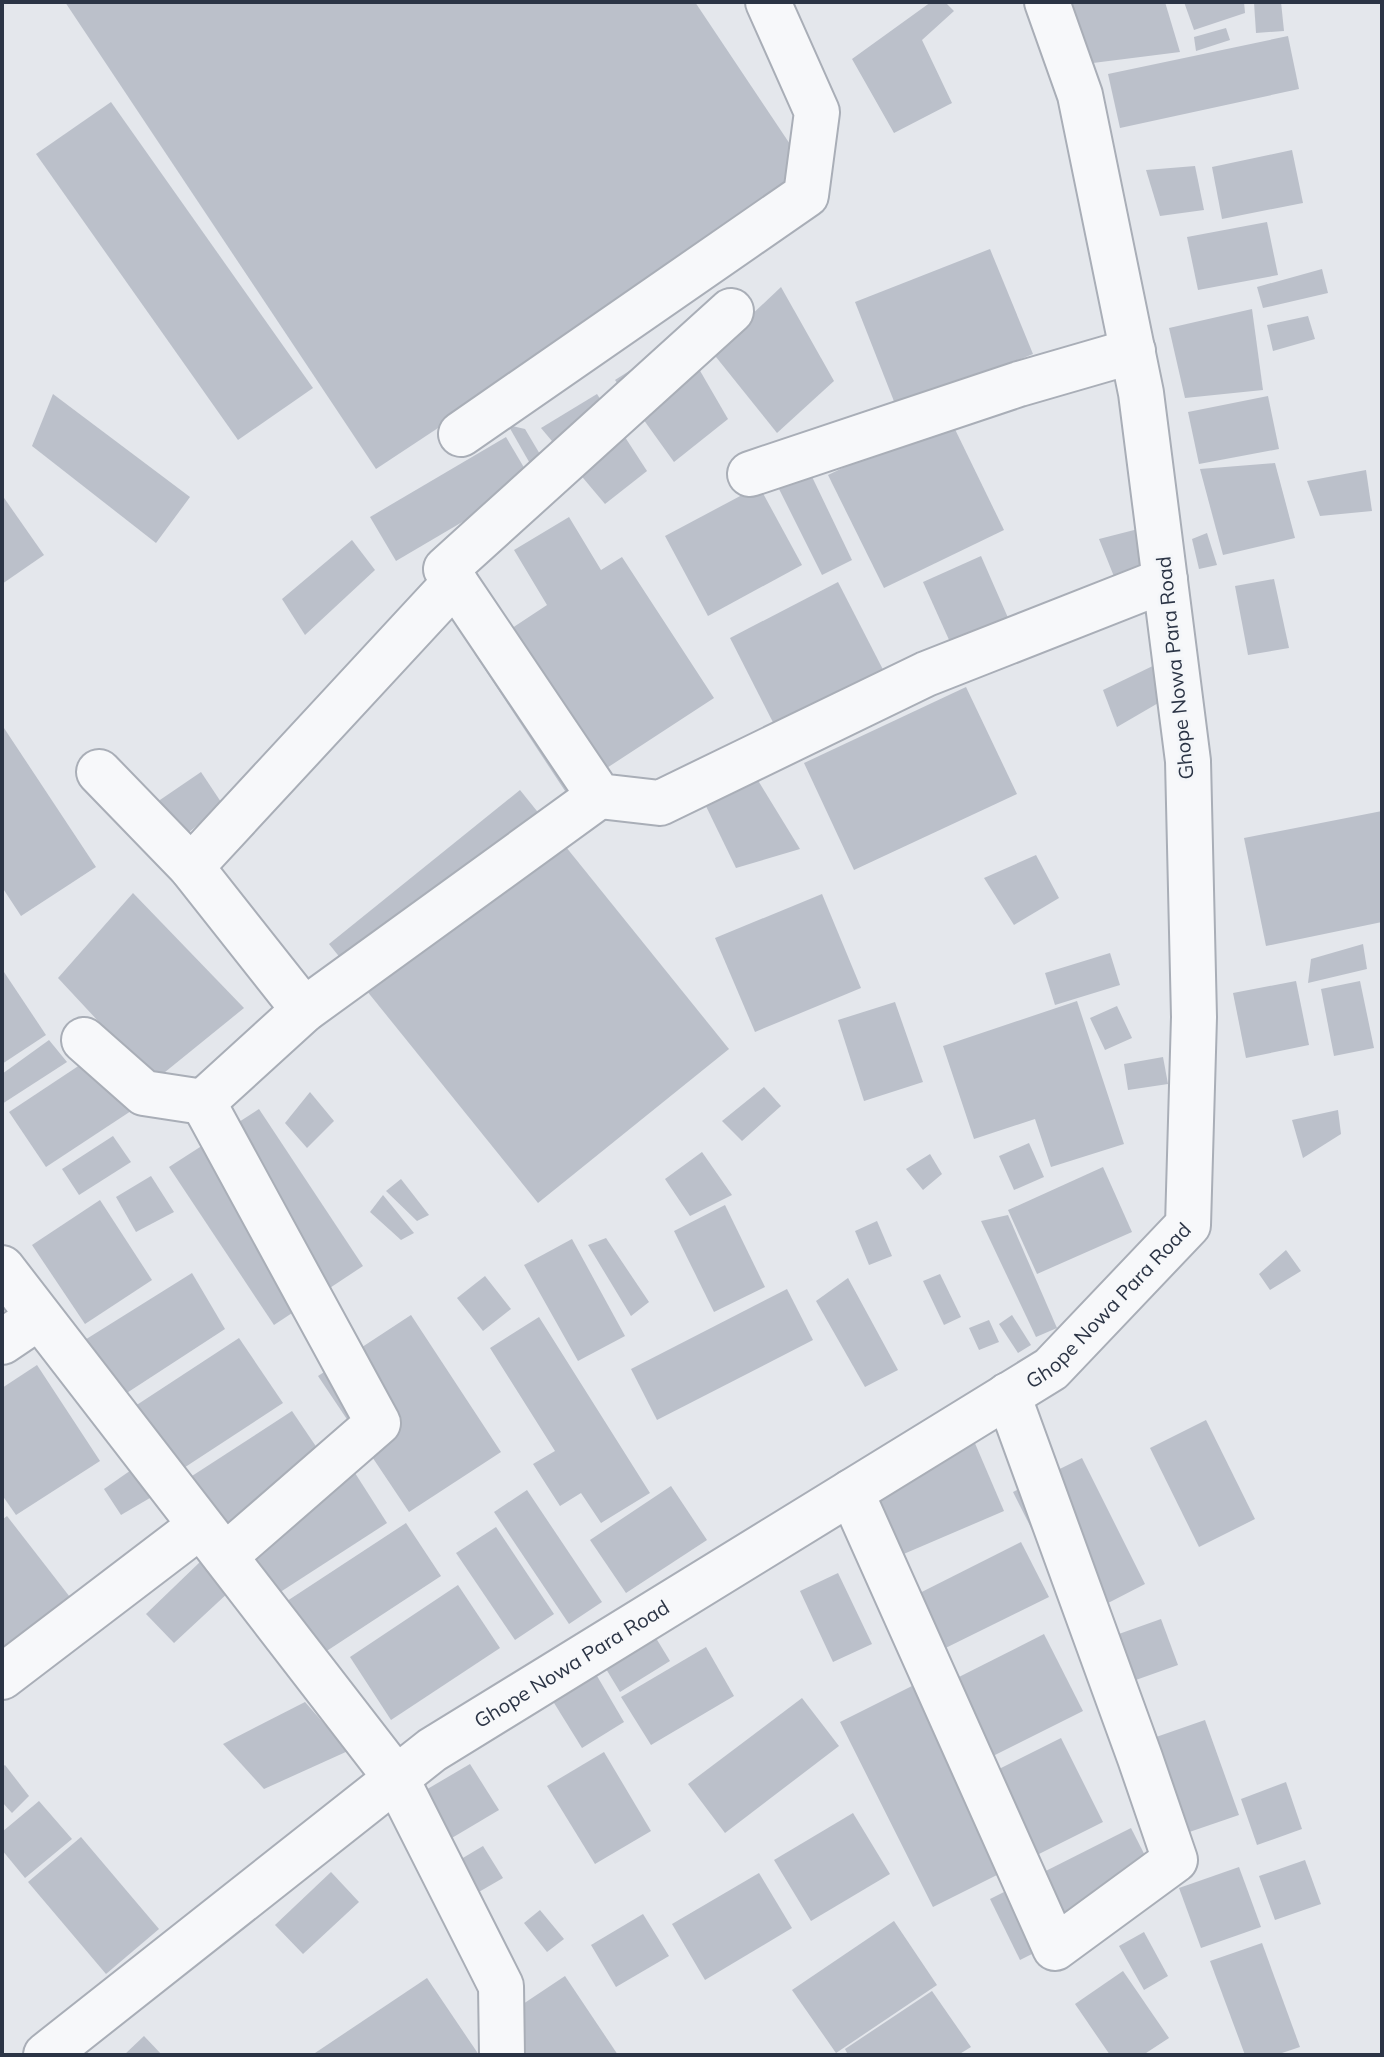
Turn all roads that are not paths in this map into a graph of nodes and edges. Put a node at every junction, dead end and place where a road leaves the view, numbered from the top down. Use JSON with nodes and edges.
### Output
{"nodes":[{"id":1,"x":768,"y":2,"type":"edge"},
{"id":2,"x":1047,"y":2,"type":"edge"},
{"id":3,"x":731,"y":311,"type":"dead end"},
{"id":4,"x":1133,"y":351,"type":"junction"},
{"id":5,"x":461,"y":434,"type":"dead end"},
{"id":6,"x":750,"y":474,"type":"dead end"},
{"id":7,"x":1165,"y":580,"type":"junction"},
{"id":8,"x":455,"y":582,"type":"junction"},
{"id":9,"x":99,"y":772,"type":"dead end"},
{"id":10,"x":599,"y":796,"type":"junction"},
{"id":11,"x":191,"y":867,"type":"junction"},
{"id":12,"x":304,"y":1010,"type":"junction"},
{"id":13,"x":84,"y":1040,"type":"dead end"},
{"id":14,"x":203,"y":1102,"type":"junction"},
{"id":15,"x":2,"y":1268,"type":"edge"},
{"id":16,"x":39,"y":1317,"type":"junction"},
{"id":17,"x":2,"y":1342,"type":"edge"},
{"id":18,"x":1008,"y":1395,"type":"junction"},
{"id":19,"x":851,"y":1492,"type":"junction"},
{"id":20,"x":212,"y":1541,"type":"junction"},
{"id":21,"x":2,"y":1677,"type":"edge"},
{"id":22,"x":396,"y":1778,"type":"junction"},
{"id":23,"x":46,"y":2055,"type":"edge"},
{"id":24,"x":502,"y":2055,"type":"edge"}],
"edges":[{"from":1,"to":5,"type":"street"},
{"from":2,"to":4,"type":"street","name":"Ghope Nowa Para Road"},
{"from":3,"to":8,"type":"street"},
{"from":4,"to":6,"type":"street"},
{"from":4,"to":7,"type":"street","name":"Ghope Nowa Para Road"},
{"from":7,"to":10,"type":"street"},
{"from":7,"to":18,"type":"street","name":"Ghope Nowa Para Road"},
{"from":8,"to":10,"type":"street"},
{"from":8,"to":11,"type":"street"},
{"from":9,"to":11,"type":"street"},
{"from":10,"to":12,"type":"street"},
{"from":11,"to":12,"type":"street"},
{"from":12,"to":14,"type":"street"},
{"from":13,"to":14,"type":"street"},
{"from":14,"to":20,"type":"street"},
{"from":15,"to":16,"type":"street"},
{"from":16,"to":17,"type":"street"},
{"from":16,"to":20,"type":"street"},
{"from":18,"to":19,"type":"street","name":"Ghope Nowa Para Road"},
{"from":18,"to":19,"type":"street"},
{"from":19,"to":22,"type":"street","name":"Ghope Nowa Para Road"},
{"from":20,"to":21,"type":"street"},
{"from":20,"to":22,"type":"street"},
{"from":22,"to":23,"type":"street","name":"Ghope Nowa Para Road"},
{"from":22,"to":24,"type":"street"}]}
